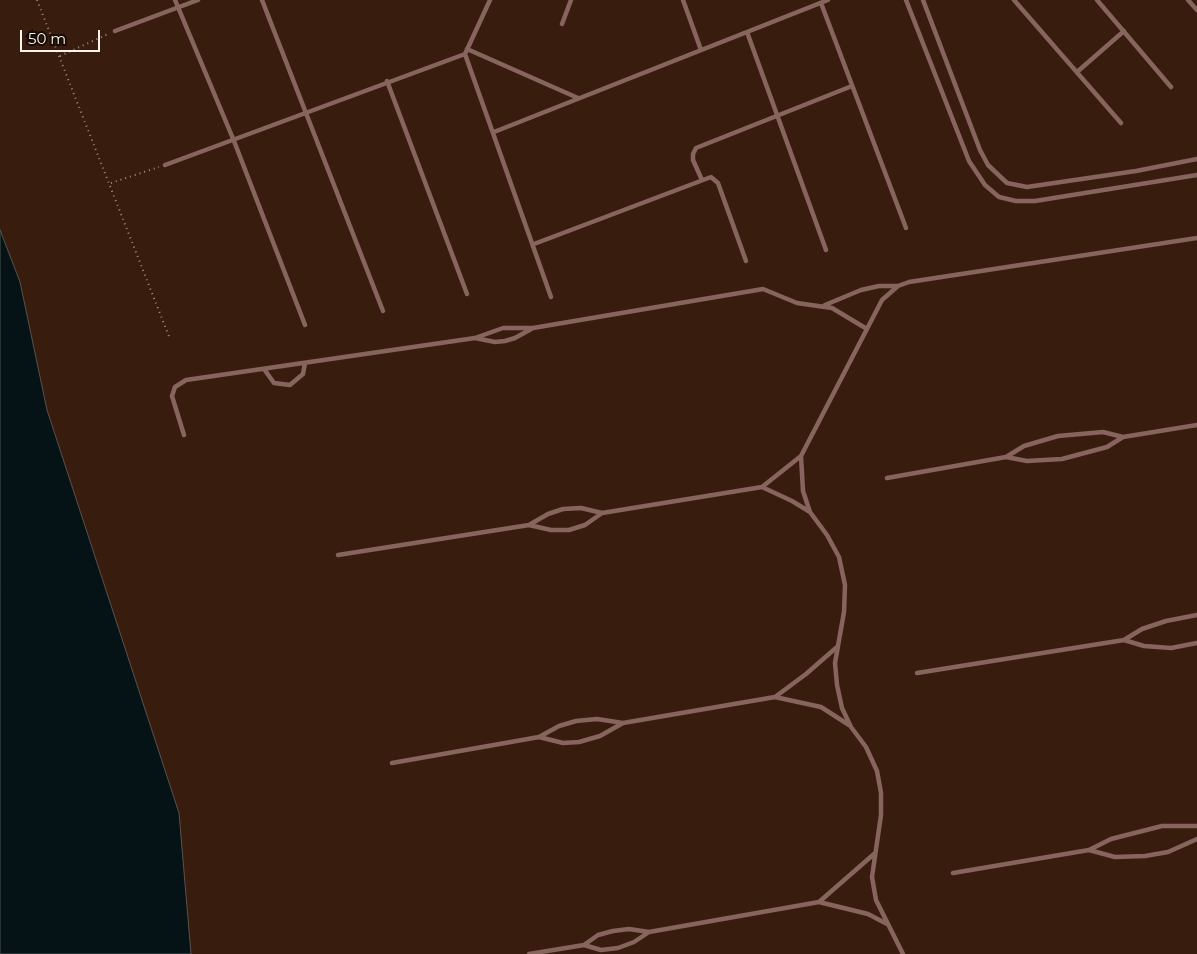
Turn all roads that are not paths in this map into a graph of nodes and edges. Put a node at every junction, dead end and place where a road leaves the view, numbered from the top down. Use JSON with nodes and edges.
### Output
{"nodes":[{"id":1,"x":175,"y":0,"type":"edge"},
{"id":2,"x":198,"y":0,"type":"edge"},
{"id":3,"x":262,"y":0,"type":"edge"},
{"id":4,"x":490,"y":0,"type":"edge"},
{"id":5,"x":571,"y":0,"type":"edge"},
{"id":6,"x":683,"y":0,"type":"edge"},
{"id":7,"x":828,"y":0,"type":"edge"},
{"id":8,"x":906,"y":0,"type":"edge"},
{"id":9,"x":923,"y":0,"type":"edge"},
{"id":10,"x":1014,"y":0,"type":"edge"},
{"id":11,"x":1097,"y":0,"type":"edge"},
{"id":12,"x":1188,"y":0,"type":"edge"},
{"id":13,"x":821,"y":3,"type":"junction"},
{"id":14,"x":178,"y":7,"type":"junction"},
{"id":15,"x":1197,"y":10,"type":"edge"},
{"id":16,"x":562,"y":24,"type":"dead end"},
{"id":17,"x":114,"y":31,"type":"road end"},
{"id":18,"x":1124,"y":31,"type":"junction"},
{"id":19,"x":747,"y":32,"type":"junction"},
{"id":20,"x":701,"y":50,"type":"junction"},
{"id":21,"x":466,"y":51,"type":"junction"},
{"id":22,"x":1077,"y":72,"type":"junction"},
{"id":23,"x":387,"y":82,"type":"junction"},
{"id":24,"x":852,"y":86,"type":"junction"},
{"id":25,"x":1171,"y":87,"type":"dead end"},
{"id":26,"x":578,"y":98,"type":"junction"},
{"id":27,"x":306,"y":113,"type":"junction"},
{"id":28,"x":778,"y":115,"type":"junction"},
{"id":29,"x":1121,"y":123,"type":"dead end"},
{"id":30,"x":494,"y":132,"type":"junction"},
{"id":31,"x":234,"y":141,"type":"junction"},
{"id":32,"x":1197,"y":159,"type":"edge"},
{"id":33,"x":165,"y":165,"type":"road end"},
{"id":34,"x":1197,"y":175,"type":"edge"},
{"id":35,"x":702,"y":180,"type":"junction"},
{"id":36,"x":906,"y":228,"type":"dead end"},
{"id":37,"x":1197,"y":238,"type":"edge"},
{"id":38,"x":534,"y":244,"type":"junction"},
{"id":39,"x":826,"y":250,"type":"dead end"},
{"id":40,"x":746,"y":261,"type":"dead end"},
{"id":41,"x":898,"y":286,"type":"junction"},
{"id":42,"x":467,"y":294,"type":"dead end"},
{"id":43,"x":551,"y":297,"type":"dead end"},
{"id":44,"x":823,"y":306,"type":"junction"},
{"id":45,"x":383,"y":311,"type":"dead end"},
{"id":46,"x":305,"y":325,"type":"dead end"},
{"id":47,"x":533,"y":328,"type":"junction"},
{"id":48,"x":867,"y":328,"type":"junction"},
{"id":49,"x":475,"y":338,"type":"junction"},
{"id":50,"x":305,"y":363,"type":"junction"},
{"id":51,"x":264,"y":369,"type":"junction"},
{"id":52,"x":1197,"y":425,"type":"edge"},
{"id":53,"x":184,"y":435,"type":"dead end"},
{"id":54,"x":1123,"y":437,"type":"junction"},
{"id":55,"x":801,"y":456,"type":"junction"},
{"id":56,"x":1006,"y":456,"type":"junction"},
{"id":57,"x":887,"y":478,"type":"dead end"},
{"id":58,"x":762,"y":487,"type":"junction"},
{"id":59,"x":810,"y":512,"type":"junction"},
{"id":60,"x":602,"y":513,"type":"junction"},
{"id":61,"x":529,"y":525,"type":"junction"},
{"id":62,"x":338,"y":555,"type":"dead end"},
{"id":63,"x":1197,"y":615,"type":"edge"},
{"id":64,"x":1124,"y":640,"type":"junction"},
{"id":65,"x":1197,"y":643,"type":"edge"},
{"id":66,"x":837,"y":647,"type":"junction"},
{"id":67,"x":917,"y":673,"type":"dead end"},
{"id":68,"x":774,"y":697,"type":"junction"},
{"id":69,"x":623,"y":724,"type":"junction"},
{"id":70,"x":851,"y":727,"type":"junction"},
{"id":71,"x":539,"y":737,"type":"junction"},
{"id":72,"x":392,"y":763,"type":"dead end"},
{"id":73,"x":1197,"y":826,"type":"edge"},
{"id":74,"x":1197,"y":839,"type":"edge"},
{"id":75,"x":1089,"y":850,"type":"junction"},
{"id":76,"x":874,"y":854,"type":"junction"},
{"id":77,"x":953,"y":873,"type":"dead end"},
{"id":78,"x":819,"y":902,"type":"junction"},
{"id":79,"x":887,"y":924,"type":"junction"},
{"id":80,"x":649,"y":932,"type":"junction"},
{"id":81,"x":584,"y":945,"type":"junction"},
{"id":82,"x":529,"y":954,"type":"edge"},
{"id":83,"x":903,"y":954,"type":"edge"}],
"edges":[{"from":1,"to":14,"type":"lane"},
{"from":2,"to":14,"type":"lane"},
{"from":3,"to":27,"type":"lane"},
{"from":4,"to":21,"type":"lane"},
{"from":5,"to":16,"type":"lane"},
{"from":6,"to":20,"type":"lane"},
{"from":7,"to":13,"type":"lane"},
{"from":8,"to":34,"type":"lane"},
{"from":9,"to":32,"type":"lane"},
{"from":10,"to":22,"type":"lane"},
{"from":11,"to":18,"type":"lane"},
{"from":12,"to":15,"type":"lane"},
{"from":13,"to":19,"type":"lane"},
{"from":13,"to":24,"type":"lane"},
{"from":14,"to":17,"type":"lane"},
{"from":14,"to":31,"type":"lane"},
{"from":18,"to":22,"type":"lane"},
{"from":18,"to":25,"type":"lane"},
{"from":19,"to":20,"type":"lane"},
{"from":19,"to":28,"type":"lane"},
{"from":20,"to":26,"type":"lane"},
{"from":21,"to":23,"type":"lane"},
{"from":21,"to":26,"type":"lane"},
{"from":21,"to":30,"type":"lane"},
{"from":22,"to":29,"type":"lane"},
{"from":23,"to":27,"type":"lane"},
{"from":23,"to":42,"type":"lane"},
{"from":24,"to":28,"type":"lane"},
{"from":24,"to":36,"type":"lane"},
{"from":26,"to":30,"type":"lane"},
{"from":27,"to":31,"type":"lane"},
{"from":27,"to":45,"type":"lane"},
{"from":28,"to":35,"type":"lane"},
{"from":28,"to":39,"type":"lane"},
{"from":30,"to":38,"type":"lane"},
{"from":31,"to":33,"type":"lane"},
{"from":31,"to":46,"type":"lane"},
{"from":35,"to":38,"type":"lane"},
{"from":35,"to":40,"type":"lane"},
{"from":37,"to":41,"type":"lane"},
{"from":38,"to":43,"type":"lane"},
{"from":41,"to":44,"type":"lane"},
{"from":41,"to":48,"type":"lane"},
{"from":44,"to":47,"type":"lane"},
{"from":44,"to":48,"type":"lane"},
{"from":47,"to":49,"type":"lane"},
{"from":47,"to":49,"type":"lane"},
{"from":48,"to":55,"type":"lane"},
{"from":49,"to":50,"type":"lane"},
{"from":50,"to":51,"type":"lane"},
{"from":50,"to":51,"type":"lane"},
{"from":51,"to":53,"type":"lane"},
{"from":52,"to":54,"type":"lane"},
{"from":54,"to":56,"type":"lane"},
{"from":54,"to":56,"type":"lane"},
{"from":55,"to":58,"type":"lane"},
{"from":55,"to":59,"type":"lane"},
{"from":56,"to":57,"type":"lane"},
{"from":58,"to":59,"type":"lane"},
{"from":58,"to":60,"type":"lane"},
{"from":59,"to":66,"type":"lane"},
{"from":60,"to":61,"type":"lane"},
{"from":60,"to":61,"type":"lane"},
{"from":61,"to":62,"type":"lane"},
{"from":63,"to":64,"type":"lane"},
{"from":64,"to":65,"type":"lane"},
{"from":64,"to":67,"type":"lane"},
{"from":66,"to":68,"type":"lane"},
{"from":66,"to":70,"type":"lane"},
{"from":68,"to":69,"type":"lane"},
{"from":68,"to":70,"type":"lane"},
{"from":69,"to":71,"type":"lane"},
{"from":69,"to":71,"type":"lane"},
{"from":70,"to":76,"type":"lane"},
{"from":71,"to":72,"type":"lane"},
{"from":73,"to":75,"type":"lane"},
{"from":74,"to":75,"type":"lane"},
{"from":75,"to":77,"type":"lane"},
{"from":76,"to":78,"type":"lane"},
{"from":76,"to":79,"type":"lane"},
{"from":78,"to":79,"type":"lane"},
{"from":78,"to":80,"type":"lane"},
{"from":79,"to":83,"type":"lane"},
{"from":80,"to":81,"type":"lane"},
{"from":80,"to":81,"type":"lane"},
{"from":81,"to":82,"type":"lane"}]}
